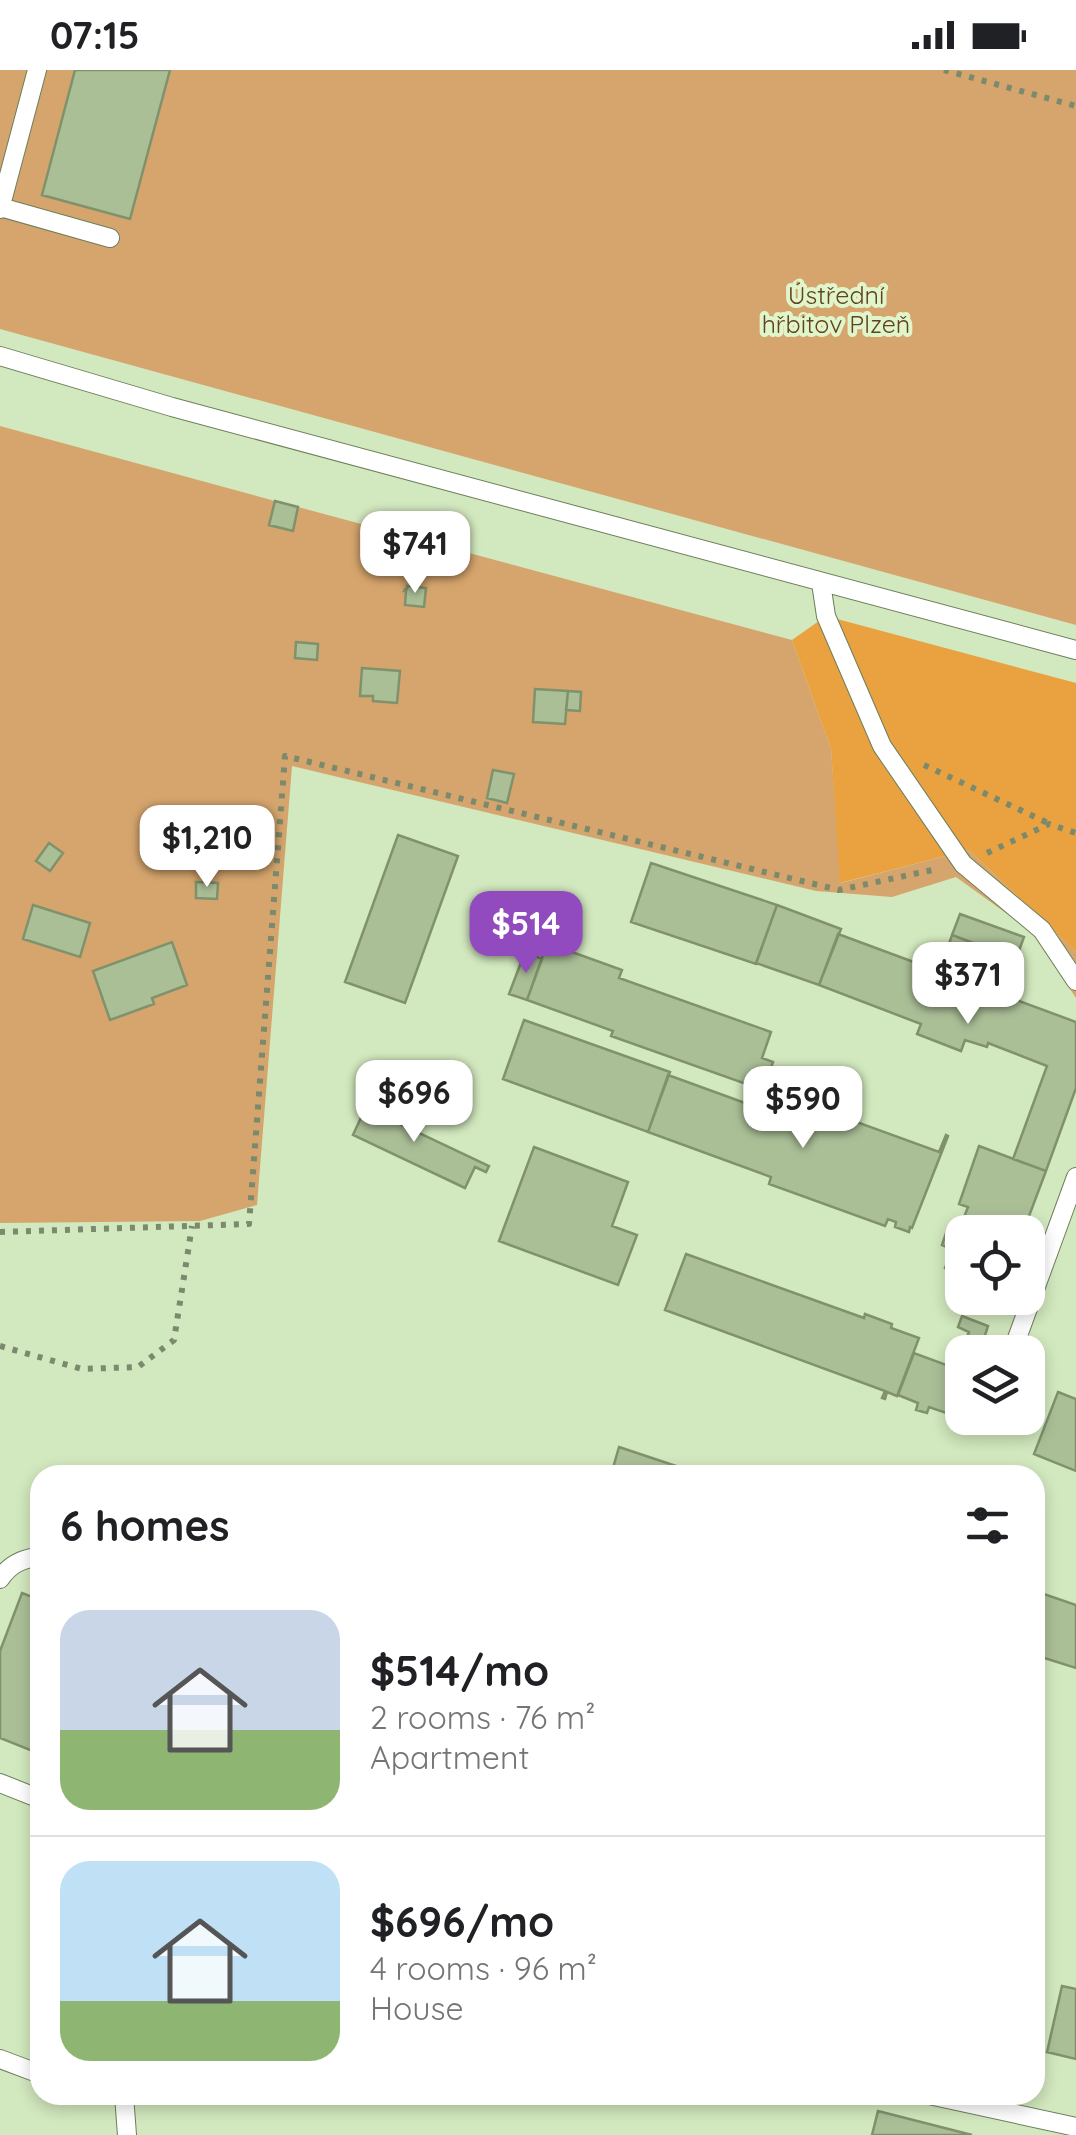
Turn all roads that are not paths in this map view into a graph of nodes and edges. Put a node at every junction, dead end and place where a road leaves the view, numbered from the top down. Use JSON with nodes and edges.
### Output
{"nodes":[{"id":1,"x":37,"y":70,"type":"edge"},
{"id":2,"x":0,"y":208,"type":"edge"},
{"id":3,"x":110,"y":238,"type":"dead end"},
{"id":4,"x":0,"y":356,"type":"edge"},
{"id":5,"x":821,"y":582,"type":"junction"},
{"id":6,"x":1076,"y":650,"type":"edge"},
{"id":7,"x":1076,"y":981,"type":"edge"},
{"id":8,"x":1076,"y":1177,"type":"edge"},
{"id":9,"x":1018,"y":1335,"type":"edge"},
{"id":10,"x":30,"y":1558,"type":"edge"},
{"id":11,"x":0,"y":1579,"type":"edge"},
{"id":12,"x":0,"y":1783,"type":"edge"},
{"id":13,"x":30,"y":1795,"type":"edge"},
{"id":14,"x":0,"y":2059,"type":"edge"},
{"id":15,"x":30,"y":2070,"type":"edge"},
{"id":16,"x":125,"y":2105,"type":"edge"},
{"id":17,"x":975,"y":2105,"type":"edge"},
{"id":18,"x":1076,"y":2127,"type":"edge"},
{"id":19,"x":127,"y":2135,"type":"edge"}],
"edges":[{"from":1,"to":2,"type":"lane"},
{"from":2,"to":3,"type":"lane"},
{"from":4,"to":5,"type":"lane"},
{"from":5,"to":6,"type":"lane"},
{"from":5,"to":7,"type":"lane"},
{"from":8,"to":9,"type":"lane"},
{"from":10,"to":11,"type":"lane"},
{"from":12,"to":13,"type":"lane"},
{"from":14,"to":15,"type":"lane"},
{"from":16,"to":19,"type":"lane"},
{"from":17,"to":18,"type":"lane"}]}
